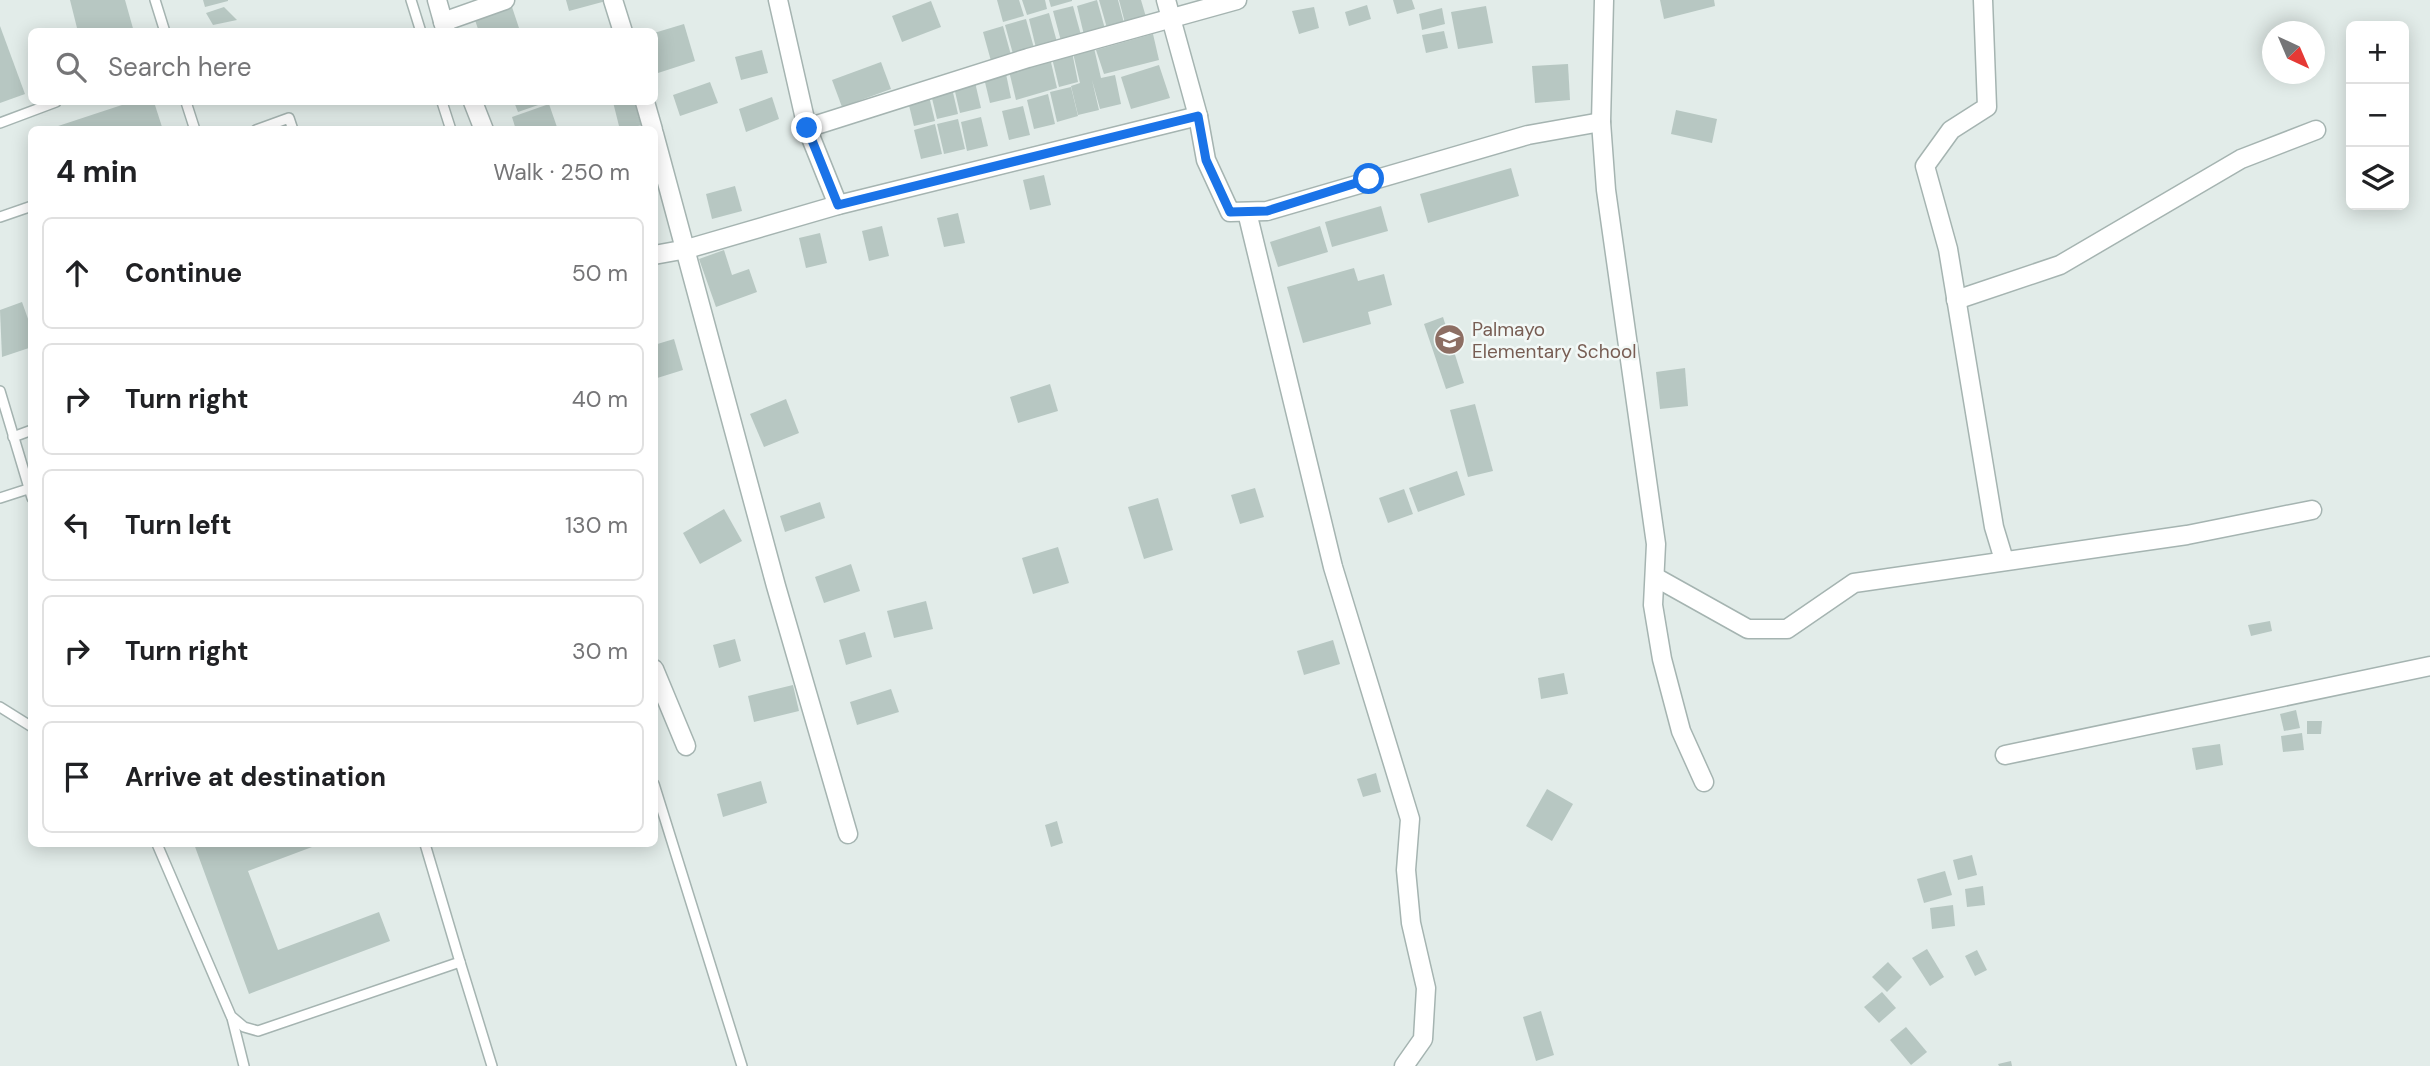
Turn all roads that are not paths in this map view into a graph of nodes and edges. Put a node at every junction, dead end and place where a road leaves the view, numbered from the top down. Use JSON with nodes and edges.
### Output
{"nodes":[{"id":1,"x":155,"y":0,"type":"edge"},
{"id":2,"x":411,"y":0,"type":"edge"},
{"id":3,"x":437,"y":0,"type":"edge"},
{"id":4,"x":505,"y":0,"type":"edge"},
{"id":5,"x":613,"y":0,"type":"edge"},
{"id":6,"x":778,"y":0,"type":"edge"},
{"id":7,"x":1166,"y":0,"type":"edge"},
{"id":8,"x":1237,"y":0,"type":"edge"},
{"id":9,"x":1604,"y":0,"type":"edge"},
{"id":10,"x":1983,"y":0,"type":"edge"},
{"id":11,"x":1171,"y":18,"type":"junction"},
{"id":12,"x":444,"y":27,"type":"edge"},
{"id":13,"x":164,"y":28,"type":"edge"},
{"id":14,"x":420,"y":28,"type":"edge"},
{"id":15,"x":622,"y":28,"type":"edge"},
{"id":16,"x":48,"y":105,"type":"edge"},
{"id":17,"x":187,"y":105,"type":"edge"},
{"id":18,"x":443,"y":105,"type":"edge"},
{"id":19,"x":474,"y":105,"type":"edge"},
{"id":20,"x":646,"y":105,"type":"edge"},
{"id":21,"x":1198,"y":116,"type":"junction"},
{"id":22,"x":1601,"y":122,"type":"junction"},
{"id":23,"x":0,"y":123,"type":"edge"},
{"id":24,"x":194,"y":126,"type":"edge"},
{"id":25,"x":267,"y":126,"type":"edge"},
{"id":26,"x":292,"y":126,"type":"edge"},
{"id":27,"x":450,"y":126,"type":"edge"},
{"id":28,"x":482,"y":126,"type":"edge"},
{"id":29,"x":652,"y":126,"type":"edge"},
{"id":30,"x":807,"y":128,"type":"junction"},
{"id":31,"x":2316,"y":130,"type":"dead end"},
{"id":32,"x":658,"y":146,"type":"edge"},
{"id":33,"x":838,"y":205,"type":"junction"},
{"id":34,"x":28,"y":207,"type":"edge"},
{"id":35,"x":1247,"y":212,"type":"junction"},
{"id":36,"x":0,"y":217,"type":"edge"},
{"id":37,"x":687,"y":249,"type":"junction"},
{"id":38,"x":658,"y":254,"type":"edge"},
{"id":39,"x":1956,"y":300,"type":"junction"},
{"id":40,"x":0,"y":391,"type":"edge"},
{"id":41,"x":28,"y":431,"type":"edge"},
{"id":42,"x":13,"y":437,"type":"junction"},
{"id":43,"x":28,"y":482,"type":"edge"},
{"id":44,"x":28,"y":489,"type":"edge"},
{"id":45,"x":0,"y":498,"type":"edge"},
{"id":46,"x":2312,"y":510,"type":"dead end"},
{"id":47,"x":2004,"y":560,"type":"junction"},
{"id":48,"x":1655,"y":577,"type":"junction"},
{"id":49,"x":2430,"y":666,"type":"edge"},
{"id":50,"x":658,"y":679,"type":"edge"},
{"id":51,"x":0,"y":707,"type":"edge"},
{"id":52,"x":28,"y":724,"type":"edge"},
{"id":53,"x":686,"y":746,"type":"dead end"},
{"id":54,"x":2005,"y":755,"type":"dead end"},
{"id":55,"x":1704,"y":782,"type":"dead end"},
{"id":56,"x":658,"y":797,"type":"edge"},
{"id":57,"x":848,"y":834,"type":"dead end"},
{"id":58,"x":158,"y":847,"type":"edge"},
{"id":59,"x":426,"y":847,"type":"edge"},
{"id":60,"x":460,"y":961,"type":"junction"},
{"id":61,"x":232,"y":1016,"type":"junction"},
{"id":62,"x":740,"y":1065,"type":"edge"},
{"id":63,"x":244,"y":1066,"type":"edge"},
{"id":64,"x":492,"y":1066,"type":"edge"},
{"id":65,"x":1405,"y":1066,"type":"edge"}],
"edges":[{"from":1,"to":13,"type":"lane"},
{"from":2,"to":14,"type":"lane"},
{"from":3,"to":12,"type":"street"},
{"from":4,"to":12,"type":"street"},
{"from":5,"to":15,"type":"street"},
{"from":6,"to":30,"type":"street"},
{"from":7,"to":11,"type":"street"},
{"from":8,"to":11,"type":"street"},
{"from":9,"to":22,"type":"street"},
{"from":10,"to":39,"type":"street"},
{"from":11,"to":21,"type":"street"},
{"from":11,"to":30,"type":"street"},
{"from":16,"to":23,"type":"lane"},
{"from":17,"to":24,"type":"lane"},
{"from":18,"to":27,"type":"lane"},
{"from":19,"to":28,"type":"street"},
{"from":20,"to":29,"type":"street"},
{"from":21,"to":33,"type":"street"},
{"from":21,"to":35,"type":"street"},
{"from":22,"to":35,"type":"street"},
{"from":22,"to":48,"type":"street"},
{"from":25,"to":26,"type":"lane"},
{"from":30,"to":33,"type":"street"},
{"from":31,"to":39,"type":"street"},
{"from":32,"to":37,"type":"street"},
{"from":33,"to":37,"type":"street"},
{"from":34,"to":36,"type":"lane"},
{"from":35,"to":65,"type":"street"},
{"from":37,"to":38,"type":"street"},
{"from":37,"to":57,"type":"street"},
{"from":39,"to":47,"type":"street"},
{"from":40,"to":42,"type":"lane"},
{"from":41,"to":42,"type":"lane"},
{"from":42,"to":43,"type":"lane"},
{"from":44,"to":45,"type":"lane"},
{"from":46,"to":47,"type":"street"},
{"from":47,"to":48,"type":"street"},
{"from":48,"to":55,"type":"street"},
{"from":49,"to":54,"type":"street"},
{"from":50,"to":53,"type":"street"},
{"from":51,"to":52,"type":"lane"},
{"from":56,"to":62,"type":"lane"},
{"from":58,"to":61,"type":"lane"},
{"from":59,"to":60,"type":"lane"},
{"from":60,"to":61,"type":"lane"},
{"from":60,"to":64,"type":"lane"},
{"from":61,"to":63,"type":"lane"}]}
